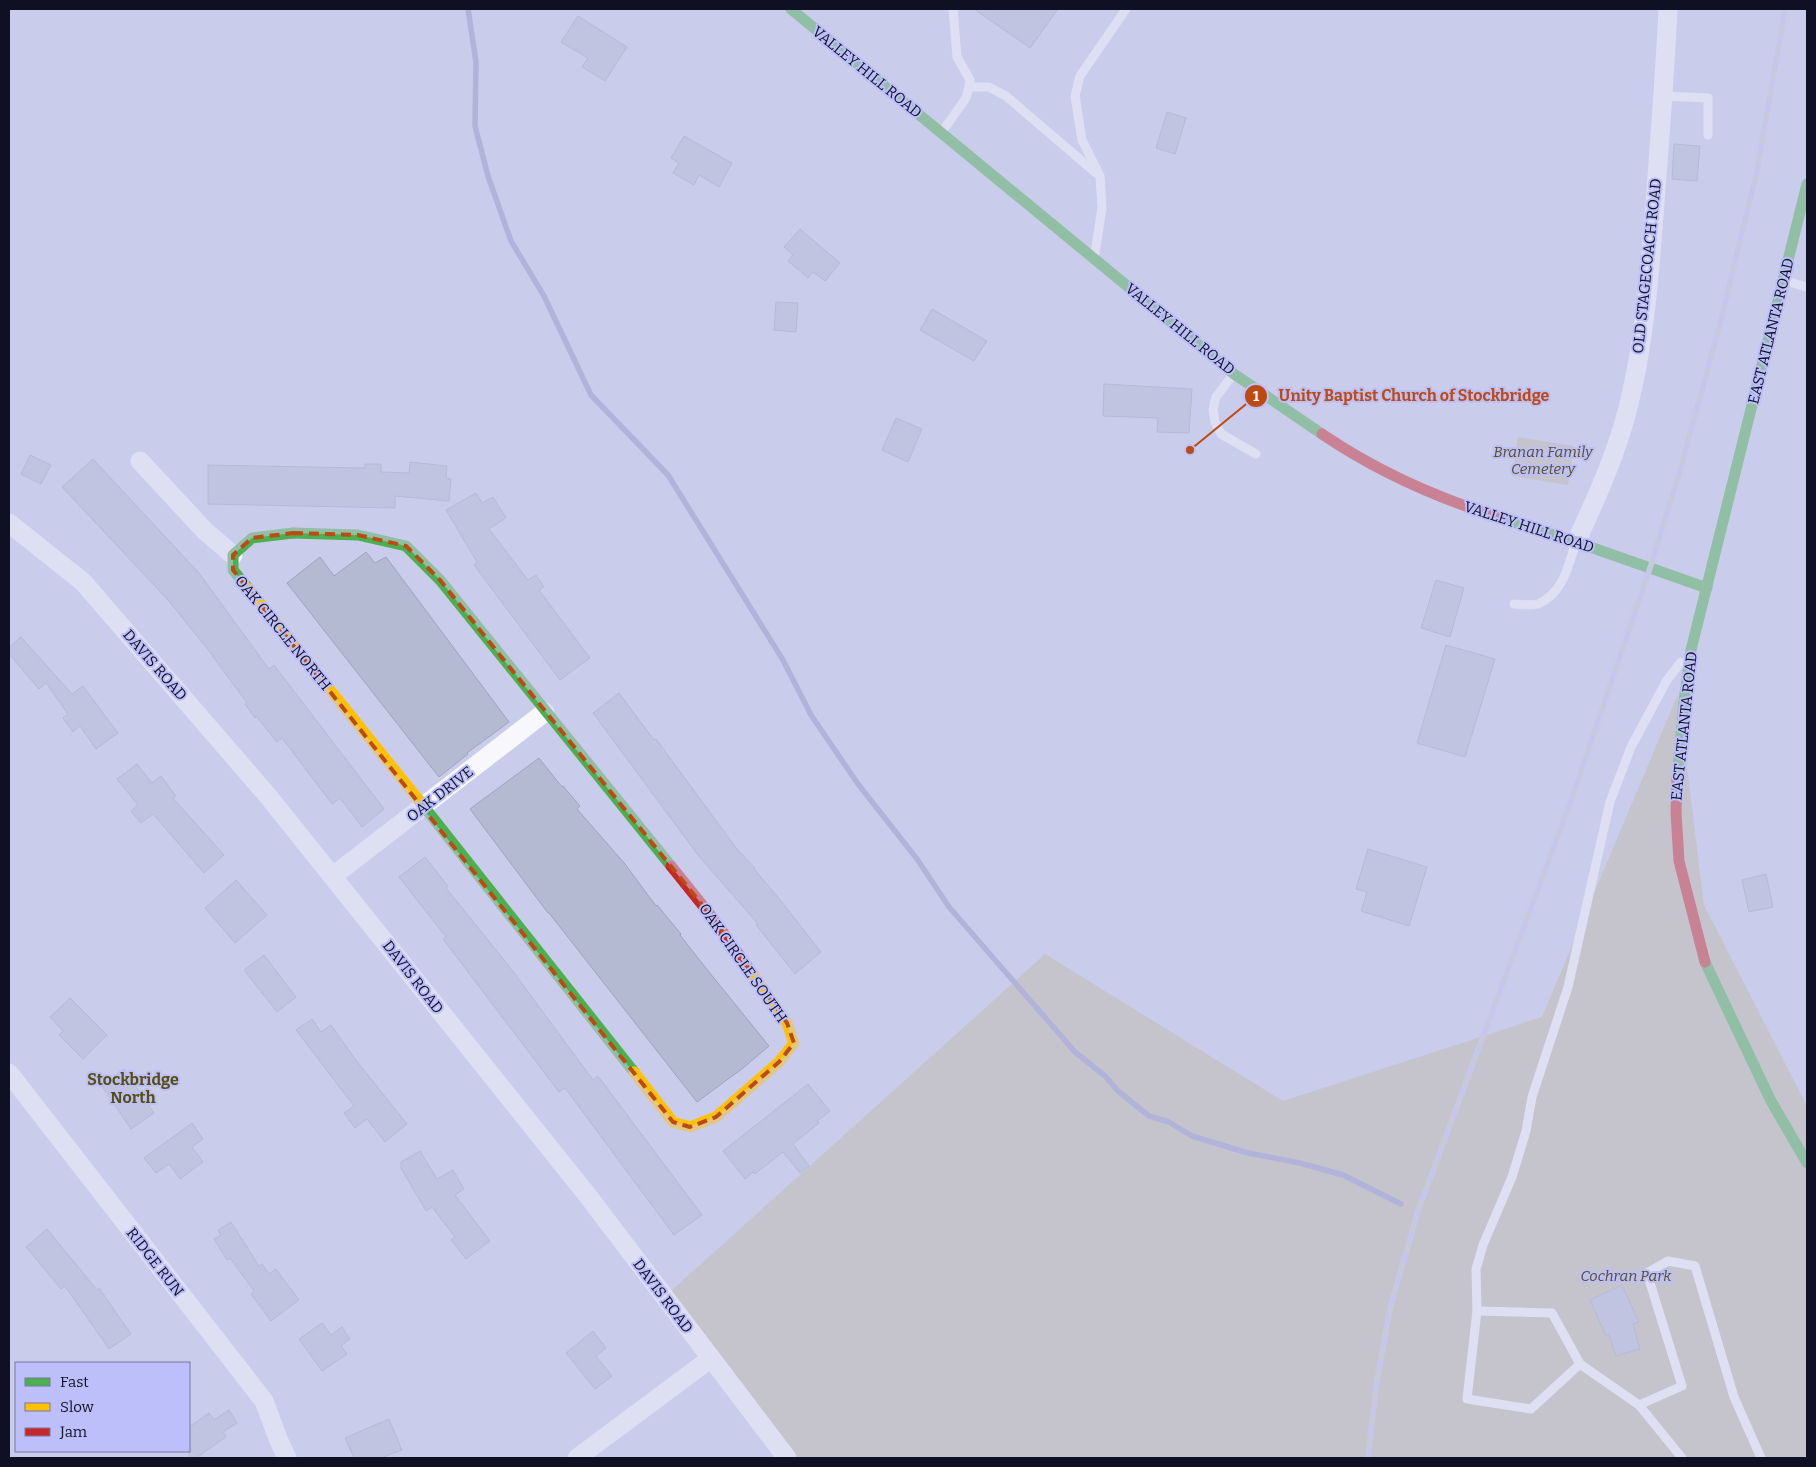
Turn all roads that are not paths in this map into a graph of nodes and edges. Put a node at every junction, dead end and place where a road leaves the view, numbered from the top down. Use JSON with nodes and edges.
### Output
{"nodes":[{"id":1,"x":791,"y":9,"type":"edge"},
{"id":2,"x":953,"y":9,"type":"edge"},
{"id":3,"x":1126,"y":9,"type":"edge"},
{"id":4,"x":1668,"y":9,"type":"edge"},
{"id":5,"x":970,"y":87,"type":"junction"},
{"id":6,"x":1663,"y":96,"type":"junction"},
{"id":7,"x":942,"y":133,"type":"junction"},
{"id":8,"x":1708,"y":135,"type":"dead end"},
{"id":9,"x":1100,"y":176,"type":"junction"},
{"id":10,"x":1807,"y":184,"type":"edge"},
{"id":11,"x":1094,"y":258,"type":"junction"},
{"id":12,"x":1783,"y":281,"type":"junction"},
{"id":13,"x":1807,"y":287,"type":"edge"},
{"id":14,"x":1234,"y":374,"type":"junction"},
{"id":15,"x":1256,"y":454,"type":"dead end"},
{"id":16,"x":140,"y":461,"type":"dead end"},
{"id":17,"x":9,"y":523,"type":"edge"},
{"id":18,"x":1576,"y":542,"type":"junction"},
{"id":19,"x":233,"y":555,"type":"junction"},
{"id":20,"x":1707,"y":588,"type":"junction"},
{"id":21,"x":1514,"y":604,"type":"dead end"},
{"id":22,"x":1691,"y":650,"type":"junction"},
{"id":23,"x":545,"y":712,"type":"junction"},
{"id":24,"x":424,"y":807,"type":"junction"},
{"id":25,"x":333,"y":876,"type":"junction"},
{"id":26,"x":9,"y":1073,"type":"edge"},
{"id":27,"x":1807,"y":1163,"type":"edge"},
{"id":28,"x":1477,"y":1311,"type":"junction"},
{"id":29,"x":710,"y":1359,"type":"junction"},
{"id":30,"x":1580,"y":1364,"type":"junction"},
{"id":31,"x":1639,"y":1405,"type":"junction"},
{"id":32,"x":287,"y":1458,"type":"edge"},
{"id":33,"x":577,"y":1458,"type":"edge"},
{"id":34,"x":787,"y":1458,"type":"edge"},
{"id":35,"x":1682,"y":1458,"type":"edge"},
{"id":36,"x":1761,"y":1458,"type":"edge"}],
"edges":[{"from":1,"to":7,"type":"street","name":"VALLEY HILL ROAD"},
{"from":2,"to":5,"type":"lane"},
{"from":3,"to":9,"type":"lane"},
{"from":4,"to":6,"type":"street","name":"OLD STAGECOACH ROAD"},
{"from":5,"to":7,"type":"lane"},
{"from":5,"to":9,"type":"lane"},
{"from":6,"to":8,"type":"lane"},
{"from":6,"to":18,"type":"street","name":"OLD STAGECOACH ROAD"},
{"from":7,"to":11,"type":"street","name":"VALLEY HILL ROAD"},
{"from":9,"to":11,"type":"lane"},
{"from":10,"to":12,"type":"street","name":"EAST ATLANTA ROAD"},
{"from":11,"to":14,"type":"street","name":"VALLEY HILL ROAD"},
{"from":12,"to":13,"type":"lane"},
{"from":12,"to":20,"type":"street","name":"EAST ATLANTA ROAD"},
{"from":14,"to":15,"type":"lane"},
{"from":14,"to":18,"type":"street","name":"VALLEY HILL ROAD"},
{"from":16,"to":19,"type":"street"},
{"from":17,"to":25,"type":"street","name":"DAVIS ROAD"},
{"from":18,"to":20,"type":"street","name":"VALLEY HILL ROAD"},
{"from":18,"to":21,"type":"lane"},
{"from":19,"to":23,"type":"street","name":"OAK CIRCLE NORTH"},
{"from":19,"to":24,"type":"street","name":"OAK CIRCLE NORTH"},
{"from":20,"to":22,"type":"street","name":"EAST ATLANTA ROAD"},
{"from":22,"to":27,"type":"street","name":"EAST ATLANTA ROAD"},
{"from":22,"to":28,"type":"lane"},
{"from":23,"to":24,"type":"street","name":"OAK DRIVE"},
{"from":23,"to":24,"type":"street","name":"OAK CIRCLE SOUTH"},
{"from":24,"to":25,"type":"street","name":"OAK DRIVE"},
{"from":25,"to":29,"type":"street","name":"DAVIS ROAD"},
{"from":26,"to":32,"type":"street","name":"RIDGE RUN"},
{"from":28,"to":30,"type":"lane"},
{"from":28,"to":30,"type":"lane"},
{"from":29,"to":33,"type":"street"},
{"from":29,"to":34,"type":"street","name":"DAVIS ROAD"},
{"from":30,"to":31,"type":"lane"},
{"from":31,"to":35,"type":"lane"},
{"from":31,"to":36,"type":"lane"}]}
